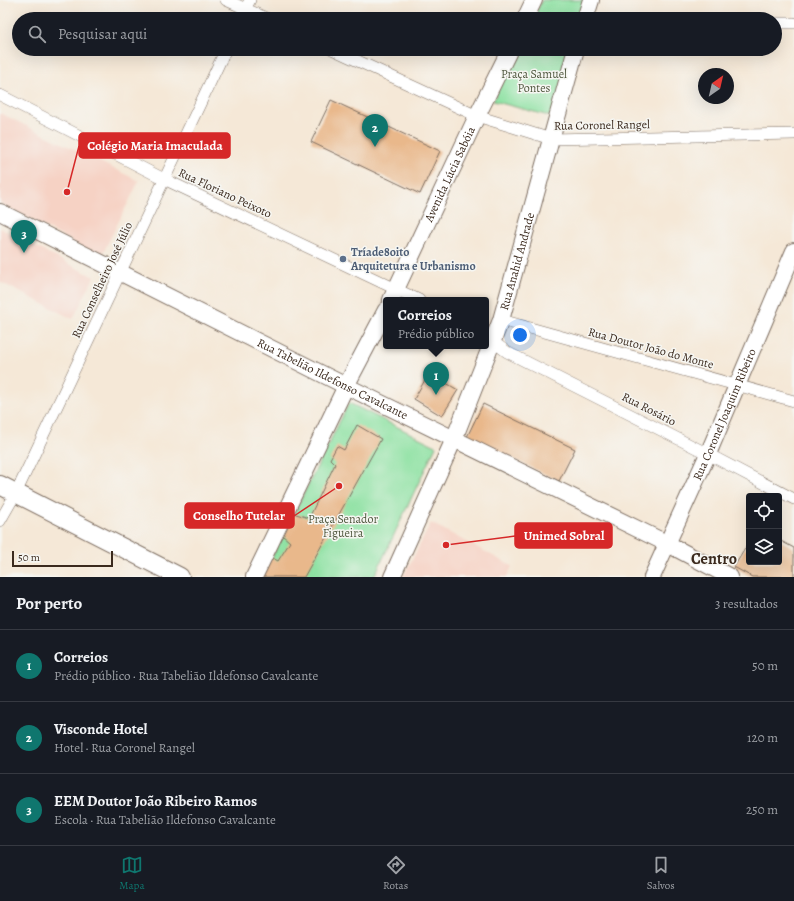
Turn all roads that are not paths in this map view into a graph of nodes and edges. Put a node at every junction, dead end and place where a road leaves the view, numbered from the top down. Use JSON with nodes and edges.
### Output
{"nodes":[{"id":1,"x":226,"y":0,"type":"edge"},
{"id":2,"x":534,"y":0,"type":"edge"},
{"id":3,"x":591,"y":0,"type":"edge"},
{"id":4,"x":248,"y":4,"type":"edge"},
{"id":5,"x":259,"y":12,"type":"edge"},
{"id":6,"x":528,"y":12,"type":"edge"},
{"id":7,"x":587,"y":12,"type":"edge"},
{"id":8,"x":782,"y":23,"type":"edge"},
{"id":9,"x":794,"y":23,"type":"edge"},
{"id":10,"x":223,"y":56,"type":"edge"},
{"id":11,"x":347,"y":56,"type":"edge"},
{"id":12,"x":507,"y":56,"type":"edge"},
{"id":13,"x":574,"y":56,"type":"edge"},
{"id":14,"x":0,"y":95,"type":"edge"},
{"id":15,"x":477,"y":116,"type":"junction"},
{"id":16,"x":794,"y":134,"type":"edge"},
{"id":17,"x":551,"y":139,"type":"junction"},
{"id":18,"x":164,"y":179,"type":"junction"},
{"id":19,"x":0,"y":212,"type":"edge"},
{"id":20,"x":794,"y":251,"type":"edge"},
{"id":21,"x":121,"y":272,"type":"junction"},
{"id":22,"x":394,"y":295,"type":"edge"},
{"id":23,"x":404,"y":297,"type":"edge"},
{"id":24,"x":383,"y":316,"type":"edge"},
{"id":25,"x":501,"y":320,"type":"junction"},
{"id":26,"x":490,"y":339,"type":"edge"},
{"id":27,"x":486,"y":349,"type":"edge"},
{"id":28,"x":346,"y":386,"type":"junction"},
{"id":29,"x":737,"y":386,"type":"junction"},
{"id":30,"x":794,"y":401,"type":"edge"},
{"id":31,"x":454,"y":438,"type":"junction"},
{"id":32,"x":708,"y":454,"type":"junction"},
{"id":33,"x":0,"y":485,"type":"edge"},
{"id":34,"x":16,"y":493,"type":"junction"},
{"id":35,"x":794,"y":499,"type":"edge"},
{"id":36,"x":0,"y":521,"type":"edge"},
{"id":37,"x":666,"y":543,"type":"junction"},
{"id":38,"x":180,"y":577,"type":"edge"},
{"id":39,"x":254,"y":577,"type":"edge"},
{"id":40,"x":392,"y":577,"type":"edge"},
{"id":41,"x":652,"y":577,"type":"edge"},
{"id":42,"x":730,"y":577,"type":"edge"}],
"edges":[{"from":1,"to":4,"type":"street"},
{"from":2,"to":6,"type":"street"},
{"from":3,"to":7,"type":"street"},
{"from":4,"to":5,"type":"street"},
{"from":8,"to":9,"type":"street"},
{"from":10,"to":18,"type":"street","name":"Rua Conselheiro José Júlio"},
{"from":11,"to":15,"type":"street","name":"Rua Coronel Rangel"},
{"from":12,"to":15,"type":"street","name":"Avenida Lúcia Sabóia"},
{"from":13,"to":17,"type":"street","name":"Rua Anahid Andrade"},
{"from":14,"to":18,"type":"street","name":"Rua Floriano Peixoto"},
{"from":15,"to":17,"type":"street","name":"Rua Coronel Rangel"},
{"from":15,"to":22,"type":"street","name":"Avenida Lúcia Sabóia"},
{"from":16,"to":17,"type":"street","name":"Rua Coronel Rangel"},
{"from":17,"to":25,"type":"street","name":"Rua Anahid Andrade"},
{"from":18,"to":21,"type":"street","name":"Rua Conselheiro José Júlio"},
{"from":18,"to":22,"type":"street","name":"Rua Floriano Peixoto"},
{"from":19,"to":21,"type":"street","name":"Rua Tabelião Ildefonso Cavalcante"},
{"from":20,"to":29,"type":"street","name":"Rua Coronel Joaquim Ribeiro"},
{"from":21,"to":28,"type":"street","name":"Rua Tabelião Ildefonso Cavalcante"},
{"from":21,"to":34,"type":"street","name":"Rua Conselheiro José Júlio"},
{"from":22,"to":23,"type":"street","name":"Rua Floriano Peixoto"},
{"from":24,"to":28,"type":"street"},
{"from":25,"to":26,"type":"street","name":"Rua Anahid Andrade"},
{"from":25,"to":29,"type":"street","name":"Rua Doutor João do Monte"},
{"from":26,"to":32,"type":"street","name":"Rua Rosário"},
{"from":27,"to":31,"type":"street","name":"Rua Anahid Andrade"},
{"from":28,"to":31,"type":"street","name":"Rua Tabelião Ildefonso Cavalcante"},
{"from":28,"to":39,"type":"street"},
{"from":29,"to":30,"type":"street","name":"Rua Doutor João do Monte"},
{"from":29,"to":32,"type":"street","name":"Rua Coronel Joaquim Ribeiro"},
{"from":31,"to":37,"type":"street","name":"Rua Tabelião Ildefonso Cavalcante"},
{"from":31,"to":40,"type":"street","name":"Rua Anahid Andrade"},
{"from":32,"to":35,"type":"street","name":"Rua Rosário"},
{"from":32,"to":37,"type":"street","name":"Rua Coronel Joaquim Ribeiro"},
{"from":33,"to":34,"type":"main road"},
{"from":34,"to":36,"type":"street","name":"Rua Conselheiro José Júlio"},
{"from":34,"to":38,"type":"main road"},
{"from":37,"to":41,"type":"street","name":"Rua Coronel Joaquim Ribeiro"},
{"from":37,"to":42,"type":"street","name":"Rua Tabelião Ildefonso Cavalcante"}]}
